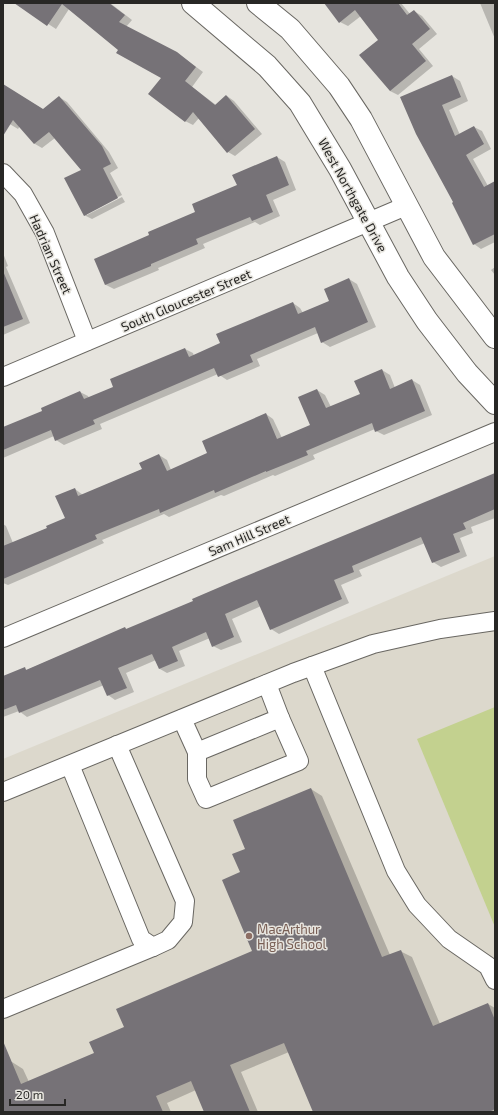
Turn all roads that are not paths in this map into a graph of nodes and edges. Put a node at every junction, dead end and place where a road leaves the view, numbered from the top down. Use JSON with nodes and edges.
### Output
{"nodes":[{"id":1,"x":193,"y":3,"type":"edge"},
{"id":2,"x":258,"y":3,"type":"edge"},
{"id":3,"x":3,"y":173,"type":"edge"},
{"id":4,"x":406,"y":206,"type":"junction"},
{"id":5,"x":368,"y":222,"type":"junction"},
{"id":6,"x":495,"y":337,"type":"edge"},
{"id":7,"x":88,"y":342,"type":"junction"},
{"id":8,"x":3,"y":377,"type":"edge"},
{"id":9,"x":495,"y":403,"type":"edge"},
{"id":10,"x":495,"y":432,"type":"edge"},
{"id":11,"x":495,"y":620,"type":"edge"},
{"id":12,"x":3,"y":638,"type":"edge"},
{"id":13,"x":312,"y":666,"type":"junction"},
{"id":14,"x":267,"y":684,"type":"junction"},
{"id":15,"x":280,"y":718,"type":"junction"},
{"id":16,"x":182,"y":719,"type":"junction"},
{"id":17,"x":117,"y":745,"type":"junction"},
{"id":18,"x":197,"y":752,"type":"junction"},
{"id":19,"x":70,"y":765,"type":"junction"},
{"id":20,"x":3,"y":792,"type":"edge"},
{"id":21,"x":153,"y":947,"type":"junction"},
{"id":22,"x":495,"y":980,"type":"edge"},
{"id":23,"x":3,"y":1009,"type":"edge"}],
"edges":[{"from":1,"to":5,"type":"main road","name":"West Northgate Drive"},
{"from":2,"to":4,"type":"main road"},
{"from":3,"to":7,"type":"street","name":"Hadrian Street"},
{"from":4,"to":5,"type":"street","name":"South Gloucester Street"},
{"from":4,"to":6,"type":"main road"},
{"from":5,"to":7,"type":"street","name":"South Gloucester Street"},
{"from":5,"to":9,"type":"main road","name":"West Northgate Drive"},
{"from":7,"to":8,"type":"street","name":"South Gloucester Street"},
{"from":10,"to":12,"type":"street","name":"Sam Hill Street"},
{"from":11,"to":13,"type":"street"},
{"from":13,"to":14,"type":"street"},
{"from":13,"to":22,"type":"street"},
{"from":14,"to":15,"type":"street"},
{"from":14,"to":16,"type":"street"},
{"from":15,"to":18,"type":"street"},
{"from":15,"to":18,"type":"street"},
{"from":16,"to":17,"type":"street"},
{"from":16,"to":18,"type":"street"},
{"from":17,"to":19,"type":"street"},
{"from":17,"to":21,"type":"street"},
{"from":19,"to":20,"type":"street"},
{"from":19,"to":21,"type":"street"},
{"from":21,"to":23,"type":"street"}]}
